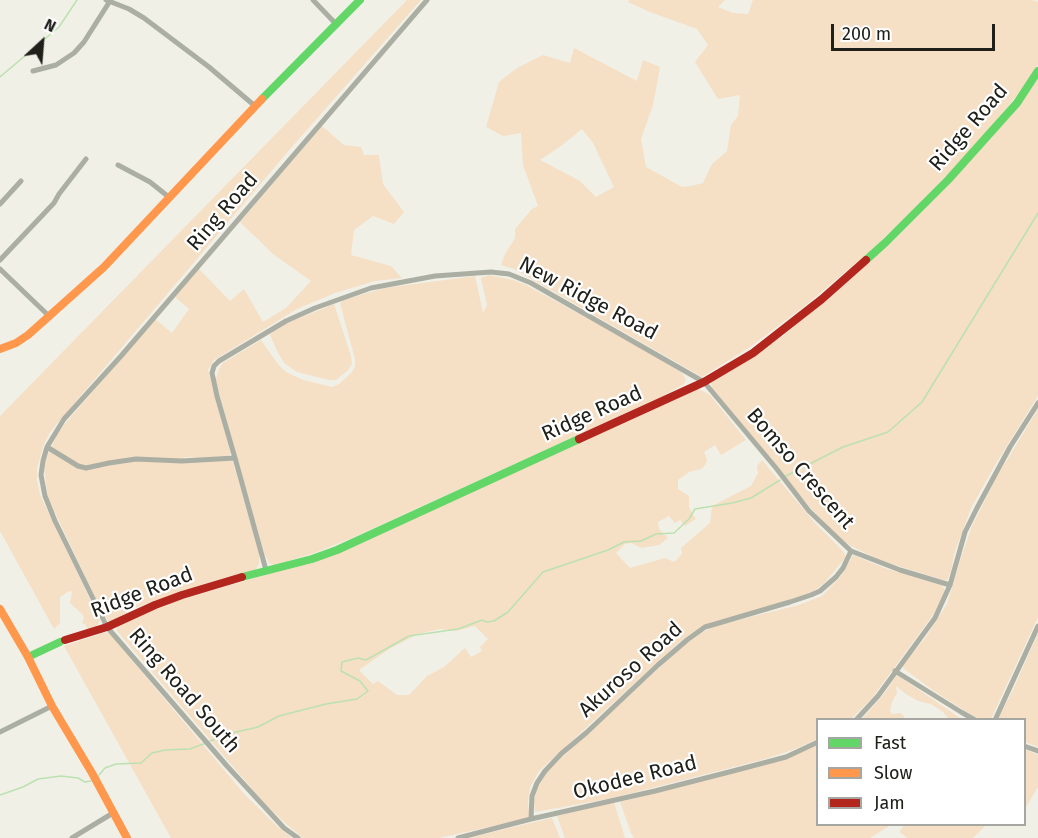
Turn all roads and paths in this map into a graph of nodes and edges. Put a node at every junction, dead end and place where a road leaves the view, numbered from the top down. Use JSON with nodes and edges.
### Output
{"nodes":[{"id":1,"x":313,"y":0,"type":"edge"},
{"id":2,"x":360,"y":0,"type":"edge"},
{"id":3,"x":427,"y":0,"type":"edge"},
{"id":4,"x":108,"y":1,"type":"edge"},
{"id":5,"x":337,"y":25,"type":"junction"},
{"id":6,"x":33,"y":71,"type":"dead end"},
{"id":7,"x":1038,"y":71,"type":"edge"},
{"id":8,"x":255,"y":106,"type":"junction"},
{"id":9,"x":86,"y":159,"type":"dead end"},
{"id":10,"x":118,"y":165,"type":"dead end"},
{"id":11,"x":21,"y":181,"type":"dead end"},
{"id":12,"x":170,"y":198,"type":"junction"},
{"id":13,"x":0,"y":204,"type":"edge"},
{"id":14,"x":0,"y":260,"type":"edge"},
{"id":15,"x":0,"y":269,"type":"edge"},
{"id":16,"x":50,"y":317,"type":"junction"},
{"id":17,"x":0,"y":349,"type":"edge"},
{"id":18,"x":704,"y":382,"type":"junction"},
{"id":19,"x":1038,"y":403,"type":"edge"},
{"id":20,"x":47,"y":447,"type":"junction"},
{"id":21,"x":235,"y":458,"type":"junction"},
{"id":22,"x":851,"y":551,"type":"junction"},
{"id":23,"x":266,"y":570,"type":"junction"},
{"id":24,"x":950,"y":585,"type":"junction"},
{"id":25,"x":0,"y":609,"type":"edge"},
{"id":26,"x":1038,"y":626,"type":"edge"},
{"id":27,"x":107,"y":627,"type":"junction"},
{"id":28,"x":28,"y":657,"type":"junction"},
{"id":29,"x":896,"y":671,"type":"junction"},
{"id":30,"x":52,"y":706,"type":"junction"},
{"id":31,"x":858,"y":718,"type":"edge"},
{"id":32,"x":972,"y":718,"type":"edge"},
{"id":33,"x":996,"y":718,"type":"edge"},
{"id":34,"x":0,"y":732,"type":"edge"},
{"id":35,"x":816,"y":743,"type":"edge"},
{"id":36,"x":113,"y":813,"type":"junction"},
{"id":37,"x":531,"y":819,"type":"junction"},
{"id":38,"x":72,"y":838,"type":"edge"},
{"id":39,"x":127,"y":838,"type":"edge"},
{"id":40,"x":298,"y":838,"type":"edge"},
{"id":41,"x":458,"y":838,"type":"edge"}],
"edges":[{"from":1,"to":5,"type":"street"},
{"from":2,"to":5,"type":"street"},
{"from":3,"to":20,"type":"street","name":"Ring Road"},
{"from":4,"to":6,"type":"street"},
{"from":4,"to":8,"type":"street"},
{"from":5,"to":8,"type":"street"},
{"from":7,"to":18,"type":"street","name":"Ridge Road"},
{"from":8,"to":12,"type":"street"},
{"from":9,"to":14,"type":"street"},
{"from":10,"to":12,"type":"street"},
{"from":11,"to":13,"type":"street"},
{"from":12,"to":16,"type":"street"},
{"from":15,"to":16,"type":"street"},
{"from":16,"to":17,"type":"street"},
{"from":18,"to":21,"type":"street","name":"New Ridge Road"},
{"from":18,"to":22,"type":"street","name":"Bomso Crescent"},
{"from":18,"to":23,"type":"street","name":"Ridge Road"},
{"from":19,"to":24,"type":"street"},
{"from":20,"to":21,"type":"street"},
{"from":20,"to":27,"type":"street","name":"Ring Road South"},
{"from":21,"to":23,"type":"street","name":"New Ridge Road"},
{"from":22,"to":24,"type":"street","name":"Bomso Crescent"},
{"from":22,"to":37,"type":"street","name":"Akuroso Road"},
{"from":23,"to":27,"type":"street","name":"Ridge Road"},
{"from":24,"to":29,"type":"street"},
{"from":25,"to":28,"type":"street"},
{"from":26,"to":33,"type":"street"},
{"from":27,"to":28,"type":"street","name":"Ridge Road"},
{"from":27,"to":40,"type":"street","name":"Ring Road South"},
{"from":28,"to":30,"type":"street"},
{"from":29,"to":31,"type":"street"},
{"from":29,"to":32,"type":"street"},
{"from":30,"to":34,"type":"street"},
{"from":30,"to":36,"type":"street"},
{"from":35,"to":37,"type":"street","name":"Okodee Road"},
{"from":36,"to":38,"type":"street"},
{"from":36,"to":39,"type":"street"},
{"from":37,"to":41,"type":"street","name":"Okodee Road"}]}
